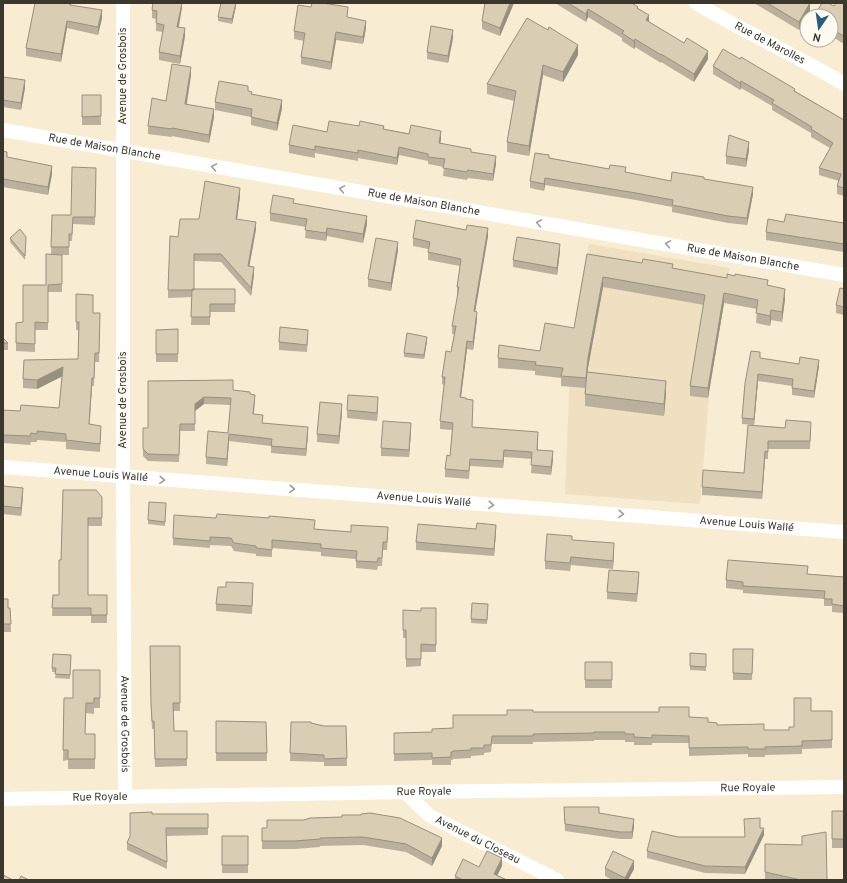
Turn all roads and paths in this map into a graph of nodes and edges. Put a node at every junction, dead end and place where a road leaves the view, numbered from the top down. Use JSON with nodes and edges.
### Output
{"nodes":[{"id":1,"x":123,"y":3,"type":"edge"},
{"id":2,"x":696,"y":3,"type":"edge"},
{"id":3,"x":844,"y":84,"type":"edge"},
{"id":4,"x":3,"y":130,"type":"edge"},
{"id":5,"x":123,"y":151,"type":"junction"},
{"id":6,"x":844,"y":275,"type":"edge"},
{"id":7,"x":3,"y":467,"type":"edge"},
{"id":8,"x":123,"y":477,"type":"junction"},
{"id":9,"x":844,"y":532,"type":"edge"},
{"id":10,"x":844,"y":787,"type":"edge"},
{"id":11,"x":405,"y":792,"type":"junction"},
{"id":12,"x":125,"y":796,"type":"junction"},
{"id":13,"x":3,"y":799,"type":"edge"},
{"id":14,"x":557,"y":880,"type":"edge"}],
"edges":[{"from":1,"to":5,"type":"street","name":"Avenue de Grosbois"},
{"from":2,"to":3,"type":"street","name":"Rue de Marolles"},
{"from":4,"to":5,"type":"street","name":"Rue de Maison Blanche"},
{"from":6,"to":5,"type":"street","name":"Rue de Maison Blanche","one_way":true},
{"from":5,"to":8,"type":"street","name":"Avenue de Grosbois"},
{"from":7,"to":8,"type":"street","name":"Avenue Louis Wallé"},
{"from":8,"to":9,"type":"street","name":"Avenue Louis Wallé","one_way":true},
{"from":8,"to":12,"type":"street","name":"Avenue de Grosbois"},
{"from":10,"to":11,"type":"street","name":"Rue Royale"},
{"from":11,"to":12,"type":"street","name":"Rue Royale"},
{"from":11,"to":14,"type":"street","name":"Avenue du Closeau"},
{"from":12,"to":13,"type":"street","name":"Rue Royale"}]}
